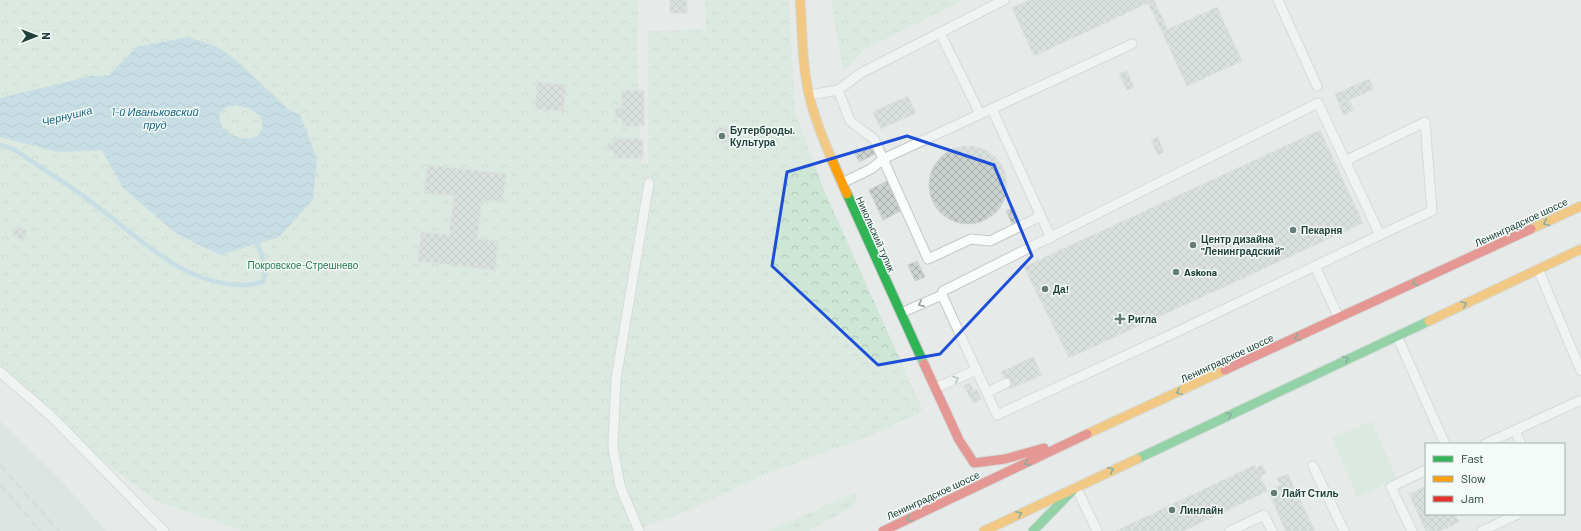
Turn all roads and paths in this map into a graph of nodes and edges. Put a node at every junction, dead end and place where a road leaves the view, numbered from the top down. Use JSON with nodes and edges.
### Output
{"nodes":[{"id":1,"x":800,"y":0,"type":"edge"},
{"id":2,"x":1004,"y":0,"type":"edge"},
{"id":3,"x":1278,"y":0,"type":"edge"},
{"id":4,"x":940,"y":33,"type":"junction"},
{"id":5,"x":1132,"y":44,"type":"dead end"},
{"id":6,"x":1317,"y":86,"type":"dead end"},
{"id":7,"x":838,"y":90,"type":"junction"},
{"id":8,"x":810,"y":95,"type":"junction"},
{"id":9,"x":992,"y":109,"type":"junction"},
{"id":10,"x":980,"y":114,"type":"junction"},
{"id":11,"x":883,"y":159,"type":"junction"},
{"id":12,"x":1345,"y":161,"type":"junction"},
{"id":13,"x":649,"y":183,"type":"dead end"},
{"id":14,"x":842,"y":183,"type":"junction"},
{"id":15,"x":1581,"y":206,"type":"edge"},
{"id":16,"x":1041,"y":216,"type":"junction"},
{"id":17,"x":1380,"y":235,"type":"junction"},
{"id":18,"x":1051,"y":238,"type":"junction"},
{"id":19,"x":1581,"y":250,"type":"edge"},
{"id":20,"x":1315,"y":266,"type":"junction"},
{"id":21,"x":1538,"y":269,"type":"junction"},
{"id":22,"x":942,"y":294,"type":"junction"},
{"id":23,"x":900,"y":314,"type":"junction"},
{"id":24,"x":1339,"y":319,"type":"junction"},
{"id":25,"x":1397,"y":336,"type":"junction"},
{"id":26,"x":977,"y":370,"type":"junction"},
{"id":27,"x":1581,"y":371,"type":"edge"},
{"id":28,"x":0,"y":372,"type":"edge"},
{"id":29,"x":1006,"y":383,"type":"dead end"},
{"id":30,"x":935,"y":388,"type":"junction"},
{"id":31,"x":988,"y":392,"type":"junction"},
{"id":32,"x":1581,"y":400,"type":"edge"},
{"id":33,"x":1515,"y":431,"type":"junction"},
{"id":34,"x":1074,"y":440,"type":"junction"},
{"id":35,"x":1445,"y":443,"type":"edge"},
{"id":36,"x":1487,"y":443,"type":"edge"},
{"id":37,"x":1521,"y":443,"type":"edge"},
{"id":38,"x":1312,"y":466,"type":"dead end"},
{"id":39,"x":1425,"y":470,"type":"edge"},
{"id":40,"x":1076,"y":487,"type":"junction"},
{"id":41,"x":1516,"y":515,"type":"edge"},
{"id":42,"x":164,"y":531,"type":"edge"},
{"id":43,"x":639,"y":531,"type":"edge"},
{"id":44,"x":883,"y":531,"type":"edge"},
{"id":45,"x":984,"y":531,"type":"edge"},
{"id":46,"x":1033,"y":531,"type":"edge"},
{"id":47,"x":1096,"y":531,"type":"edge"},
{"id":48,"x":1230,"y":531,"type":"edge"},
{"id":49,"x":1272,"y":531,"type":"edge"},
{"id":50,"x":1344,"y":531,"type":"edge"},
{"id":51,"x":1412,"y":531,"type":"edge"},
{"id":52,"x":1482,"y":531,"type":"edge"}],
"edges":[{"from":1,"to":8,"type":"main road","name":"Никольский тупик"},
{"from":2,"to":4,"type":"lane"},
{"from":3,"to":6,"type":"lane"},
{"from":4,"to":7,"type":"lane"},
{"from":4,"to":10,"type":"lane"},
{"from":5,"to":9,"type":"lane"},
{"from":7,"to":8,"type":"lane"},
{"from":7,"to":11,"type":"lane"},
{"from":8,"to":14,"type":"main road","name":"Никольский тупик"},
{"from":9,"to":10,"type":"lane"},
{"from":9,"to":16,"type":"lane"},
{"from":10,"to":11,"type":"lane"},
{"from":11,"to":14,"type":"lane"},
{"from":11,"to":16,"type":"lane"},
{"from":12,"to":17,"type":"lane"},
{"from":12,"to":17,"type":"lane"},
{"from":12,"to":18,"type":"lane"},
{"from":13,"to":43,"type":"lane"},
{"from":14,"to":23,"type":"main road","name":"Никольский тупик"},
{"from":15,"to":24,"type":"main road","name":"Ленинградское шоссе","one_way":true},
{"from":16,"to":18,"type":"lane"},
{"from":17,"to":20,"type":"lane"},
{"from":18,"to":22,"type":"lane"},
{"from":19,"to":21,"type":"main road"},
{"from":20,"to":24,"type":"lane"},
{"from":20,"to":31,"type":"lane"},
{"from":25,"to":21,"type":"main road","one_way":true},
{"from":21,"to":27,"type":"lane"},
{"from":22,"to":23,"type":"lane","one_way":true},
{"from":22,"to":26,"type":"lane"},
{"from":23,"to":30,"type":"main road","name":"Никольский тупик"},
{"from":24,"to":34,"type":"main road","name":"Ленинградское шоссе","one_way":true},
{"from":25,"to":35,"type":"lane"},
{"from":40,"to":25,"type":"main road","one_way":true},
{"from":30,"to":26,"type":"lane","one_way":true},
{"from":26,"to":31,"type":"lane"},
{"from":28,"to":42,"type":"lane"},
{"from":29,"to":31,"type":"lane"},
{"from":30,"to":34,"type":"main road","name":"Никольский тупик"},
{"from":32,"to":33,"type":"lane"},
{"from":33,"to":36,"type":"lane"},
{"from":33,"to":37,"type":"lane"},
{"from":34,"to":44,"type":"main road","name":"Ленинградское шоссе","one_way":true},
{"from":38,"to":50,"type":"lane"},
{"from":39,"to":51,"type":"lane"},
{"from":45,"to":40,"type":"main road","one_way":true},
{"from":40,"to":46,"type":"main road"},
{"from":40,"to":47,"type":"lane"},
{"from":41,"to":52,"type":"lane"},
{"from":48,"to":49,"type":"lane"}]}
